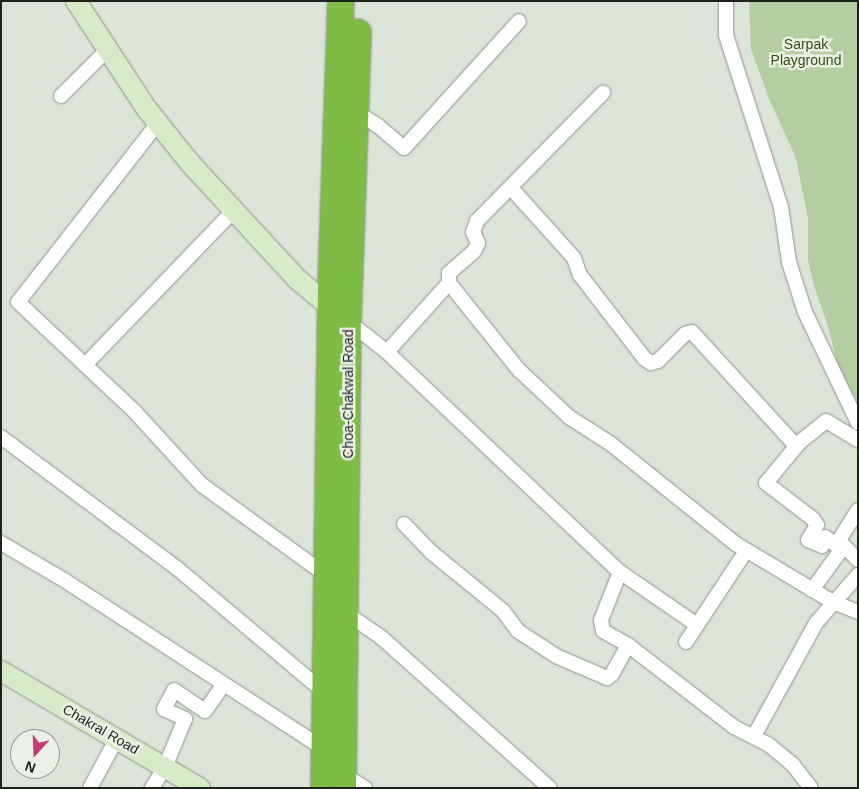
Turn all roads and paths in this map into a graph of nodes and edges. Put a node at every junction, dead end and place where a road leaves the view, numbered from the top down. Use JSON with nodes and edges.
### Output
{"nodes":[{"id":1,"x":76,"y":1,"type":"edge"},
{"id":2,"x":341,"y":1,"type":"edge"},
{"id":3,"x":358,"y":1,"type":"edge"},
{"id":4,"x":726,"y":1,"type":"edge"},
{"id":5,"x":519,"y":20,"type":"dead end"},
{"id":6,"x":108,"y":49,"type":"junction"},
{"id":7,"x":603,"y":93,"type":"dead end"},
{"id":8,"x":61,"y":96,"type":"dead end"},
{"id":9,"x":356,"y":112,"type":"junction"},
{"id":10,"x":158,"y":123,"type":"junction"},
{"id":11,"x":510,"y":188,"type":"junction"},
{"id":12,"x":234,"y":210,"type":"junction"},
{"id":13,"x":449,"y":284,"type":"junction"},
{"id":14,"x":340,"y":314,"type":"junction"},
{"id":15,"x":387,"y":352,"type":"junction"},
{"id":16,"x":85,"y":365,"type":"junction"},
{"id":17,"x":858,"y":423,"type":"edge"},
{"id":18,"x":1,"y":437,"type":"edge"},
{"id":19,"x":858,"y":440,"type":"edge"},
{"id":20,"x":796,"y":446,"type":"junction"},
{"id":21,"x":858,"y":510,"type":"edge"},
{"id":22,"x":404,"y":524,"type":"dead end"},
{"id":23,"x":1,"y":543,"type":"edge"},
{"id":24,"x":841,"y":543,"type":"junction"},
{"id":25,"x":746,"y":550,"type":"junction"},
{"id":26,"x":858,"y":560,"type":"edge"},
{"id":27,"x":620,"y":572,"type":"junction"},
{"id":28,"x":326,"y":574,"type":"junction"},
{"id":29,"x":858,"y":575,"type":"edge"},
{"id":30,"x":812,"y":590,"type":"junction"},
{"id":31,"x":833,"y":602,"type":"junction"},
{"id":32,"x":858,"y":612,"type":"edge"},
{"id":33,"x":346,"y":613,"type":"junction"},
{"id":34,"x":697,"y":625,"type":"junction"},
{"id":35,"x":686,"y":642,"type":"dead end"},
{"id":36,"x":628,"y":645,"type":"junction"},
{"id":37,"x":3,"y":676,"type":"edge"},
{"id":38,"x":223,"y":685,"type":"junction"},
{"id":39,"x":325,"y":693,"type":"junction"},
{"id":40,"x":754,"y":736,"type":"junction"},
{"id":41,"x":117,"y":738,"type":"junction"},
{"id":42,"x":324,"y":749,"type":"junction"},
{"id":43,"x":165,"y":767,"type":"junction"},
{"id":44,"x":344,"y":785,"type":"edge"},
{"id":45,"x":90,"y":788,"type":"edge"},
{"id":46,"x":152,"y":788,"type":"edge"},
{"id":47,"x":200,"y":788,"type":"edge"},
{"id":48,"x":550,"y":788,"type":"edge"},
{"id":49,"x":812,"y":788,"type":"edge"}],
"edges":[{"from":1,"to":6,"type":"street"},
{"from":2,"to":14,"type":"highway"},
{"from":3,"to":9,"type":"highway","name":"Choa-Chakwal Road"},
{"from":4,"to":17,"type":"street"},
{"from":5,"to":9,"type":"street"},
{"from":6,"to":8,"type":"street"},
{"from":6,"to":10,"type":"street"},
{"from":7,"to":11,"type":"street"},
{"from":9,"to":14,"type":"highway","name":"Choa-Chakwal Road"},
{"from":10,"to":12,"type":"street"},
{"from":10,"to":16,"type":"street"},
{"from":11,"to":13,"type":"street"},
{"from":11,"to":20,"type":"street"},
{"from":12,"to":14,"type":"street"},
{"from":12,"to":16,"type":"street"},
{"from":13,"to":15,"type":"street"},
{"from":13,"to":25,"type":"street"},
{"from":14,"to":15,"type":"street"},
{"from":14,"to":28,"type":"highway"},
{"from":14,"to":33,"type":"highway","name":"Choa-Chakwal Road"},
{"from":15,"to":27,"type":"street"},
{"from":16,"to":28,"type":"street"},
{"from":18,"to":39,"type":"street"},
{"from":19,"to":20,"type":"street"},
{"from":20,"to":24,"type":"street"},
{"from":21,"to":24,"type":"street"},
{"from":22,"to":36,"type":"street"},
{"from":23,"to":38,"type":"street"},
{"from":24,"to":26,"type":"street"},
{"from":24,"to":30,"type":"street"},
{"from":25,"to":30,"type":"street"},
{"from":25,"to":34,"type":"street"},
{"from":27,"to":34,"type":"street"},
{"from":27,"to":36,"type":"street"},
{"from":28,"to":39,"type":"highway"},
{"from":29,"to":31,"type":"street"},
{"from":30,"to":31,"type":"street"},
{"from":31,"to":32,"type":"street"},
{"from":31,"to":40,"type":"street"},
{"from":33,"to":44,"type":"highway","name":"Choa-Chakwal Road"},
{"from":33,"to":48,"type":"street"},
{"from":34,"to":35,"type":"street"},
{"from":36,"to":40,"type":"street"},
{"from":37,"to":41,"type":"street","name":"Chakral Road"},
{"from":38,"to":42,"type":"street"},
{"from":38,"to":43,"type":"street"},
{"from":39,"to":42,"type":"highway"},
{"from":40,"to":49,"type":"street"},
{"from":41,"to":43,"type":"street","name":"Chakral Road"},
{"from":41,"to":45,"type":"street"},
{"from":42,"to":44,"type":"highway"},
{"from":43,"to":46,"type":"street"},
{"from":43,"to":47,"type":"street","name":"Chakral Road"}]}
